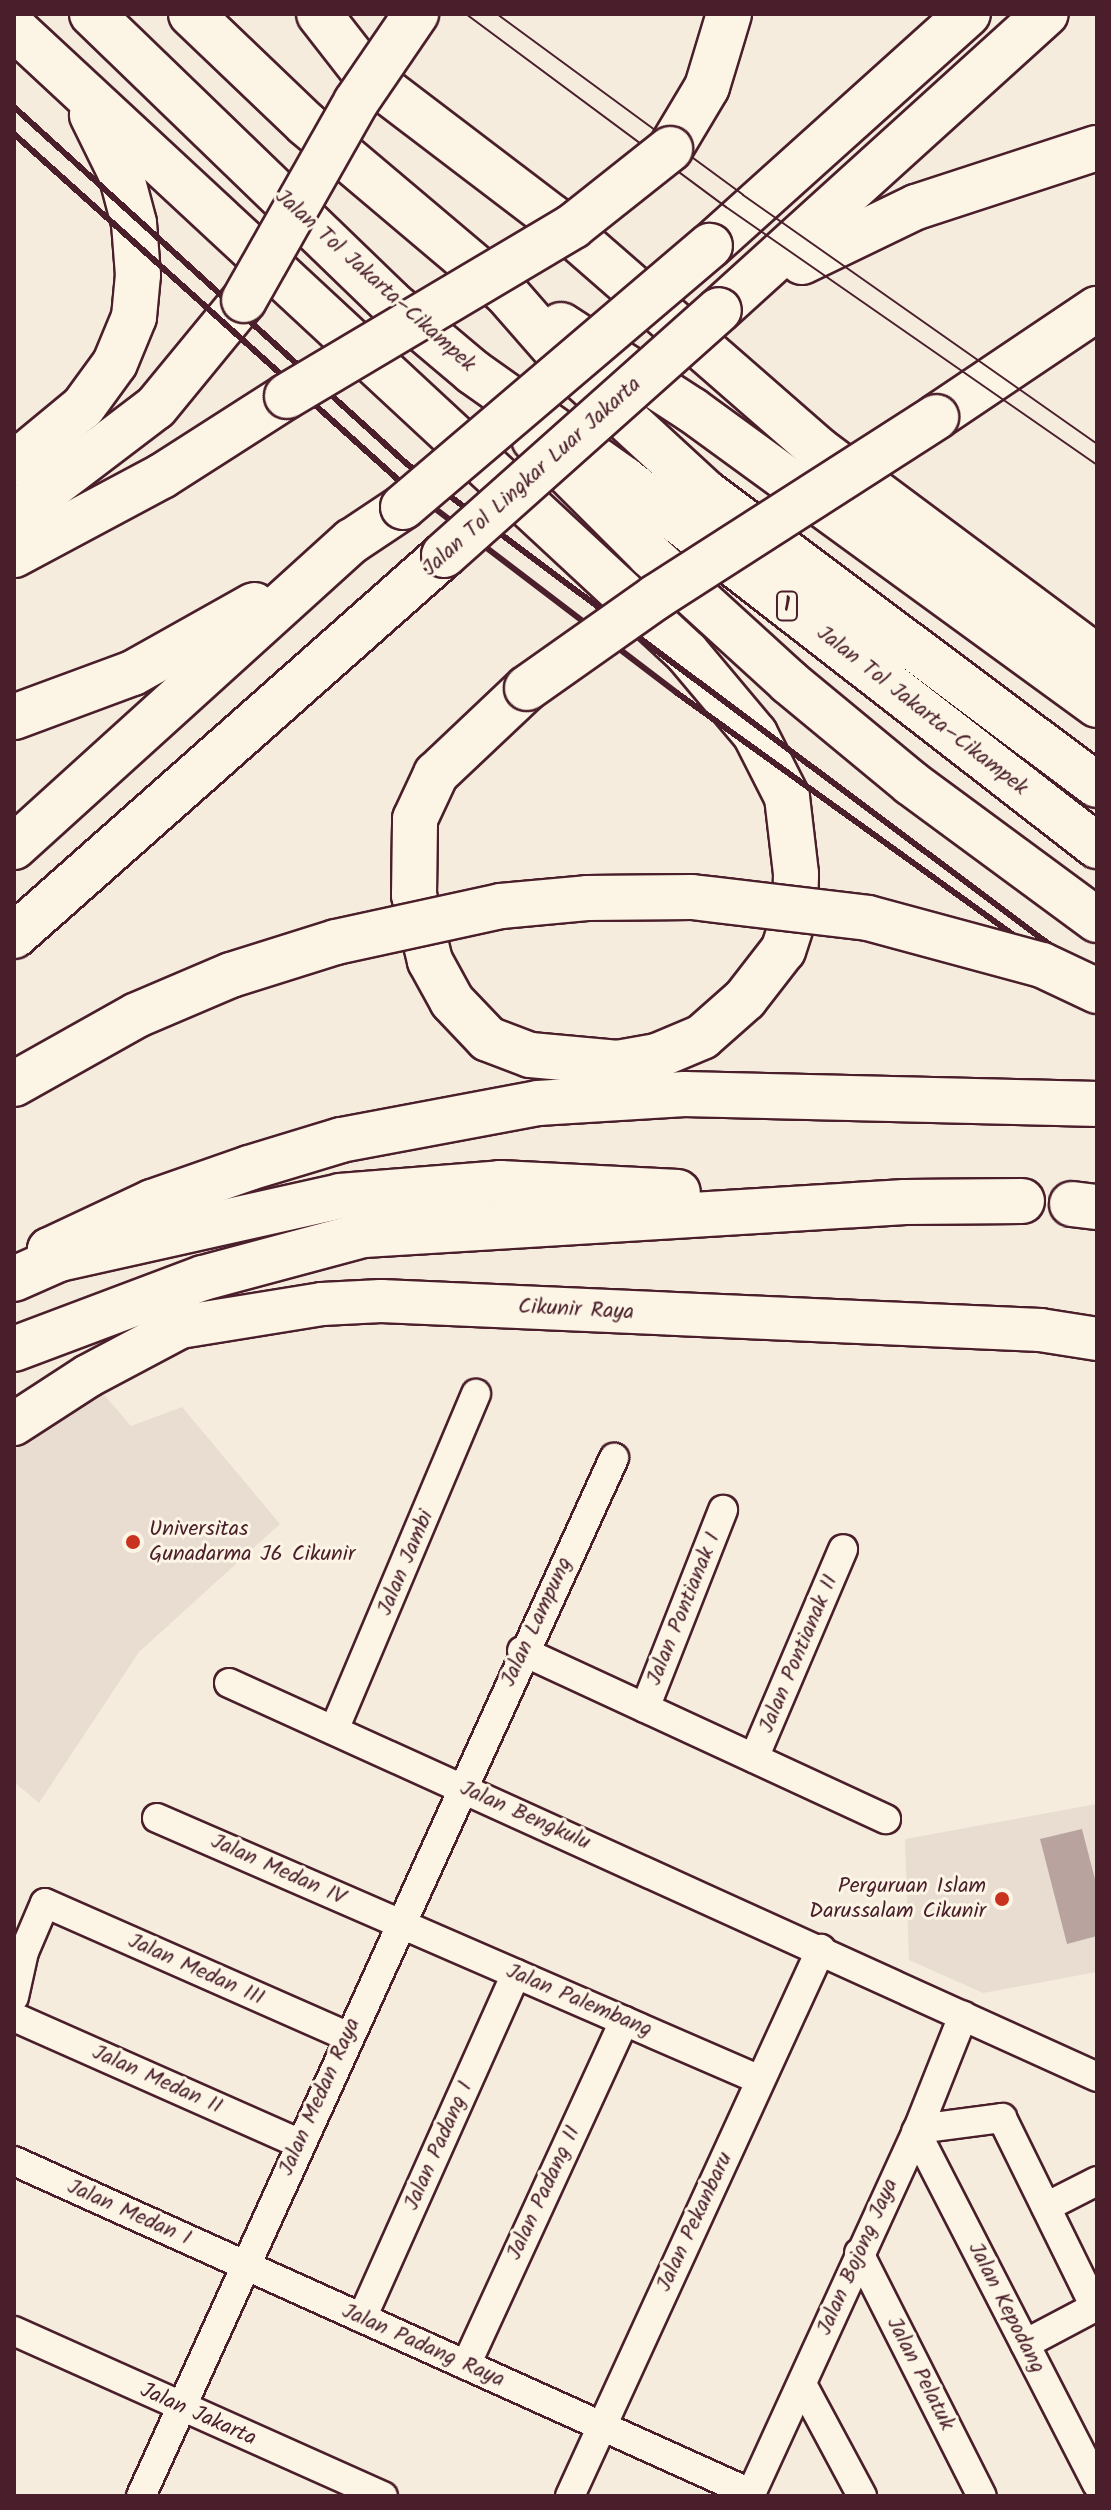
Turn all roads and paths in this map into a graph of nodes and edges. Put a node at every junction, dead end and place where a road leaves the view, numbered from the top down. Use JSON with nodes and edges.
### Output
{"nodes":[{"id":1,"x":92,"y":14,"type":"edge"},
{"id":2,"x":191,"y":14,"type":"edge"},
{"id":3,"x":319,"y":14,"type":"edge"},
{"id":4,"x":416,"y":14,"type":"edge"},
{"id":5,"x":729,"y":14,"type":"edge"},
{"id":6,"x":968,"y":14,"type":"edge"},
{"id":7,"x":1046,"y":14,"type":"edge"},
{"id":8,"x":14,"y":28,"type":"edge"},
{"id":9,"x":75,"y":87,"type":"junction"},
{"id":10,"x":1097,"y":148,"type":"edge"},
{"id":11,"x":507,"y":294,"type":"junction"},
{"id":12,"x":733,"y":299,"type":"junction"},
{"id":13,"x":1097,"y":309,"type":"edge"},
{"id":14,"x":473,"y":372,"type":"junction"},
{"id":15,"x":14,"y":464,"type":"edge"},
{"id":16,"x":14,"y":515,"type":"edge"},
{"id":17,"x":352,"y":541,"type":"junction"},
{"id":18,"x":14,"y":555,"type":"edge"},
{"id":19,"x":1097,"y":657,"type":"edge"},
{"id":20,"x":1097,"y":705,"type":"edge"},
{"id":21,"x":14,"y":717,"type":"edge"},
{"id":22,"x":1097,"y":785,"type":"edge"},
{"id":23,"x":1097,"y":846,"type":"edge"},
{"id":24,"x":14,"y":847,"type":"edge"},
{"id":25,"x":1097,"y":920,"type":"edge"},
{"id":26,"x":14,"y":936,"type":"edge"},
{"id":27,"x":1097,"y":991,"type":"edge"},
{"id":28,"x":14,"y":1084,"type":"edge"},
{"id":29,"x":1097,"y":1104,"type":"edge"},
{"id":30,"x":1022,"y":1201,"type":"dead end"},
{"id":31,"x":905,"y":1202,"type":"junction"},
{"id":32,"x":59,"y":1259,"type":"junction"},
{"id":33,"x":14,"y":1279,"type":"edge"},
{"id":34,"x":1097,"y":1339,"type":"edge"},
{"id":35,"x":14,"y":1349,"type":"edge"},
{"id":36,"x":476,"y":1394,"type":"dead end"},
{"id":37,"x":14,"y":1424,"type":"edge"},
{"id":38,"x":614,"y":1458,"type":"dead end"},
{"id":39,"x":723,"y":1510,"type":"dead end"},
{"id":40,"x":843,"y":1549,"type":"dead end"},
{"id":41,"x":522,"y":1651,"type":"junction"},
{"id":42,"x":229,"y":1683,"type":"dead end"},
{"id":43,"x":645,"y":1708,"type":"junction"},
{"id":44,"x":334,"y":1730,"type":"junction"},
{"id":45,"x":754,"y":1758,"type":"junction"},
{"id":46,"x":461,"y":1787,"type":"junction"},
{"id":47,"x":157,"y":1818,"type":"dead end"},
{"id":48,"x":886,"y":1819,"type":"dead end"},
{"id":49,"x":398,"y":1923,"type":"junction"},
{"id":50,"x":821,"y":1949,"type":"junction"},
{"id":51,"x":516,"y":1974,"type":"junction"},
{"id":52,"x":14,"y":1997,"type":"edge"},
{"id":53,"x":963,"y":2016,"type":"junction"},
{"id":54,"x":14,"y":2017,"type":"edge"},
{"id":55,"x":624,"y":2021,"type":"junction"},
{"id":56,"x":347,"y":2036,"type":"junction"},
{"id":57,"x":1097,"y":2077,"type":"edge"},
{"id":58,"x":760,"y":2080,"type":"junction"},
{"id":59,"x":917,"y":2130,"type":"junction"},
{"id":60,"x":299,"y":2143,"type":"junction"},
{"id":61,"x":14,"y":2161,"type":"edge"},
{"id":62,"x":1097,"y":2181,"type":"edge"},
{"id":63,"x":1046,"y":2207,"type":"junction"},
{"id":64,"x":859,"y":2253,"type":"junction"},
{"id":65,"x":244,"y":2265,"type":"junction"},
{"id":66,"x":1096,"y":2307,"type":"edge"},
{"id":67,"x":362,"y":2318,"type":"junction"},
{"id":68,"x":14,"y":2331,"type":"edge"},
{"id":69,"x":1025,"y":2344,"type":"junction"},
{"id":70,"x":466,"y":2365,"type":"junction"},
{"id":71,"x":802,"y":2384,"type":"junction"},
{"id":72,"x":181,"y":2408,"type":"junction"},
{"id":73,"x":602,"y":2426,"type":"junction"},
{"id":74,"x":1087,"y":2439,"type":"edge"},
{"id":75,"x":1097,"y":2484,"type":"edge"},
{"id":76,"x":750,"y":2495,"type":"edge"},
{"id":77,"x":141,"y":2496,"type":"edge"},
{"id":78,"x":383,"y":2496,"type":"edge"},
{"id":79,"x":570,"y":2496,"type":"edge"},
{"id":80,"x":862,"y":2496,"type":"edge"},
{"id":81,"x":982,"y":2496,"type":"edge"}],
"edges":[{"from":1,"to":14,"type":"highway","name":"Jalan Tol Jakarta–Cikampek","number":"1"},
{"from":2,"to":11,"type":"highway","name":"Jalan Tol Jakarta–Cikampek","number":"1"},
{"from":3,"to":19,"type":"highway"},
{"from":4,"to":16,"type":"highway","bridge":true},
{"from":5,"to":18,"type":"highway","bridge":true},
{"from":6,"to":17,"type":"highway","bridge":true},
{"from":7,"to":12,"type":"highway","name":"Jalan Tol Lingkar Luar Jakarta"},
{"from":8,"to":9,"type":"highway"},
{"from":9,"to":13,"type":"highway","bridge":true},
{"from":9,"to":15,"type":"highway"},
{"from":10,"to":12,"type":"highway"},
{"from":11,"to":20,"type":"highway"},
{"from":11,"to":22,"type":"highway","name":"Jalan Tol Jakarta–Cikampek","number":"1"},
{"from":12,"to":26,"type":"highway","name":"Jalan Tol Lingkar Luar Jakarta","bridge":true},
{"from":14,"to":23,"type":"highway","name":"Jalan Tol Jakarta–Cikampek","number":"1"},
{"from":14,"to":25,"type":"highway"},
{"from":17,"to":21,"type":"highway"},
{"from":17,"to":24,"type":"highway"},
{"from":27,"to":28,"type":"highway","bridge":true},
{"from":29,"to":32,"type":"highway"},
{"from":30,"to":31,"type":"highway"},
{"from":31,"to":32,"type":"highway"},
{"from":31,"to":35,"type":"highway"},
{"from":32,"to":33,"type":"highway"},
{"from":34,"to":37,"type":"street","name":"Cikunir Raya"},
{"from":36,"to":44,"type":"street","name":"Jalan Jambi"},
{"from":38,"to":41,"type":"street","name":"Jalan Lampung"},
{"from":39,"to":43,"type":"street","name":"Jalan Pontianak I"},
{"from":40,"to":45,"type":"street","name":"Jalan Pontianak II"},
{"from":41,"to":43,"type":"street"},
{"from":41,"to":46,"type":"street","name":"Jalan Lampung"},
{"from":42,"to":44,"type":"street","name":"Jalan Bengkulu"},
{"from":43,"to":45,"type":"street"},
{"from":44,"to":46,"type":"street","name":"Jalan Bengkulu"},
{"from":45,"to":48,"type":"street"},
{"from":46,"to":49,"type":"street","name":"Jalan Medan Raya"},
{"from":46,"to":50,"type":"street","name":"Jalan Bengkulu"},
{"from":47,"to":49,"type":"street","name":"Jalan Medan IV"},
{"from":49,"to":51,"type":"street","name":"Jalan Palembang"},
{"from":49,"to":56,"type":"street","name":"Jalan Medan Raya"},
{"from":50,"to":53,"type":"street","name":"Jalan Bengkulu"},
{"from":50,"to":58,"type":"street","name":"Jalan Pekanbaru"},
{"from":51,"to":55,"type":"street","name":"Jalan Palembang"},
{"from":51,"to":67,"type":"street","name":"Jalan Padang I"},
{"from":52,"to":56,"type":"street","name":"Jalan Medan III"},
{"from":53,"to":57,"type":"street","name":"Jalan Bengkulu"},
{"from":53,"to":59,"type":"street","name":"Jalan Bojong Jaya"},
{"from":54,"to":60,"type":"street","name":"Jalan Medan II"},
{"from":55,"to":58,"type":"street","name":"Jalan Palembang"},
{"from":55,"to":70,"type":"street","name":"Jalan Padang II"},
{"from":56,"to":60,"type":"street","name":"Jalan Medan Raya"},
{"from":58,"to":73,"type":"street","name":"Jalan Pekanbaru"},
{"from":59,"to":63,"type":"street"},
{"from":59,"to":64,"type":"street","name":"Jalan Bojong Jaya"},
{"from":59,"to":69,"type":"street","name":"Jalan Kepodang"},
{"from":60,"to":65,"type":"street","name":"Jalan Medan Raya"},
{"from":61,"to":65,"type":"street","name":"Jalan Medan I"},
{"from":62,"to":63,"type":"street"},
{"from":63,"to":66,"type":"street"},
{"from":64,"to":71,"type":"street","name":"Jalan Bojong Jaya"},
{"from":64,"to":81,"type":"street","name":"Jalan Pelatuk"},
{"from":65,"to":67,"type":"street","name":"Jalan Padang Raya"},
{"from":65,"to":72,"type":"street","name":"Jalan Medan Raya"},
{"from":66,"to":69,"type":"street"},
{"from":67,"to":70,"type":"street","name":"Jalan Padang Raya"},
{"from":68,"to":72,"type":"street","name":"Jalan Jakarta"},
{"from":69,"to":74,"type":"street","name":"Jalan Kepodang"},
{"from":70,"to":73,"type":"street","name":"Jalan Padang Raya"},
{"from":71,"to":76,"type":"street","name":"Jalan Bojong Jaya"},
{"from":71,"to":80,"type":"street"},
{"from":72,"to":77,"type":"street","name":"Jalan Medan Raya"},
{"from":72,"to":78,"type":"street","name":"Jalan Jakarta"},
{"from":73,"to":76,"type":"street","name":"Jalan Padang Raya"},
{"from":73,"to":79,"type":"street","name":"Jalan Pekanbaru"},
{"from":74,"to":75,"type":"street","name":"Jalan Kepodang"}]}
